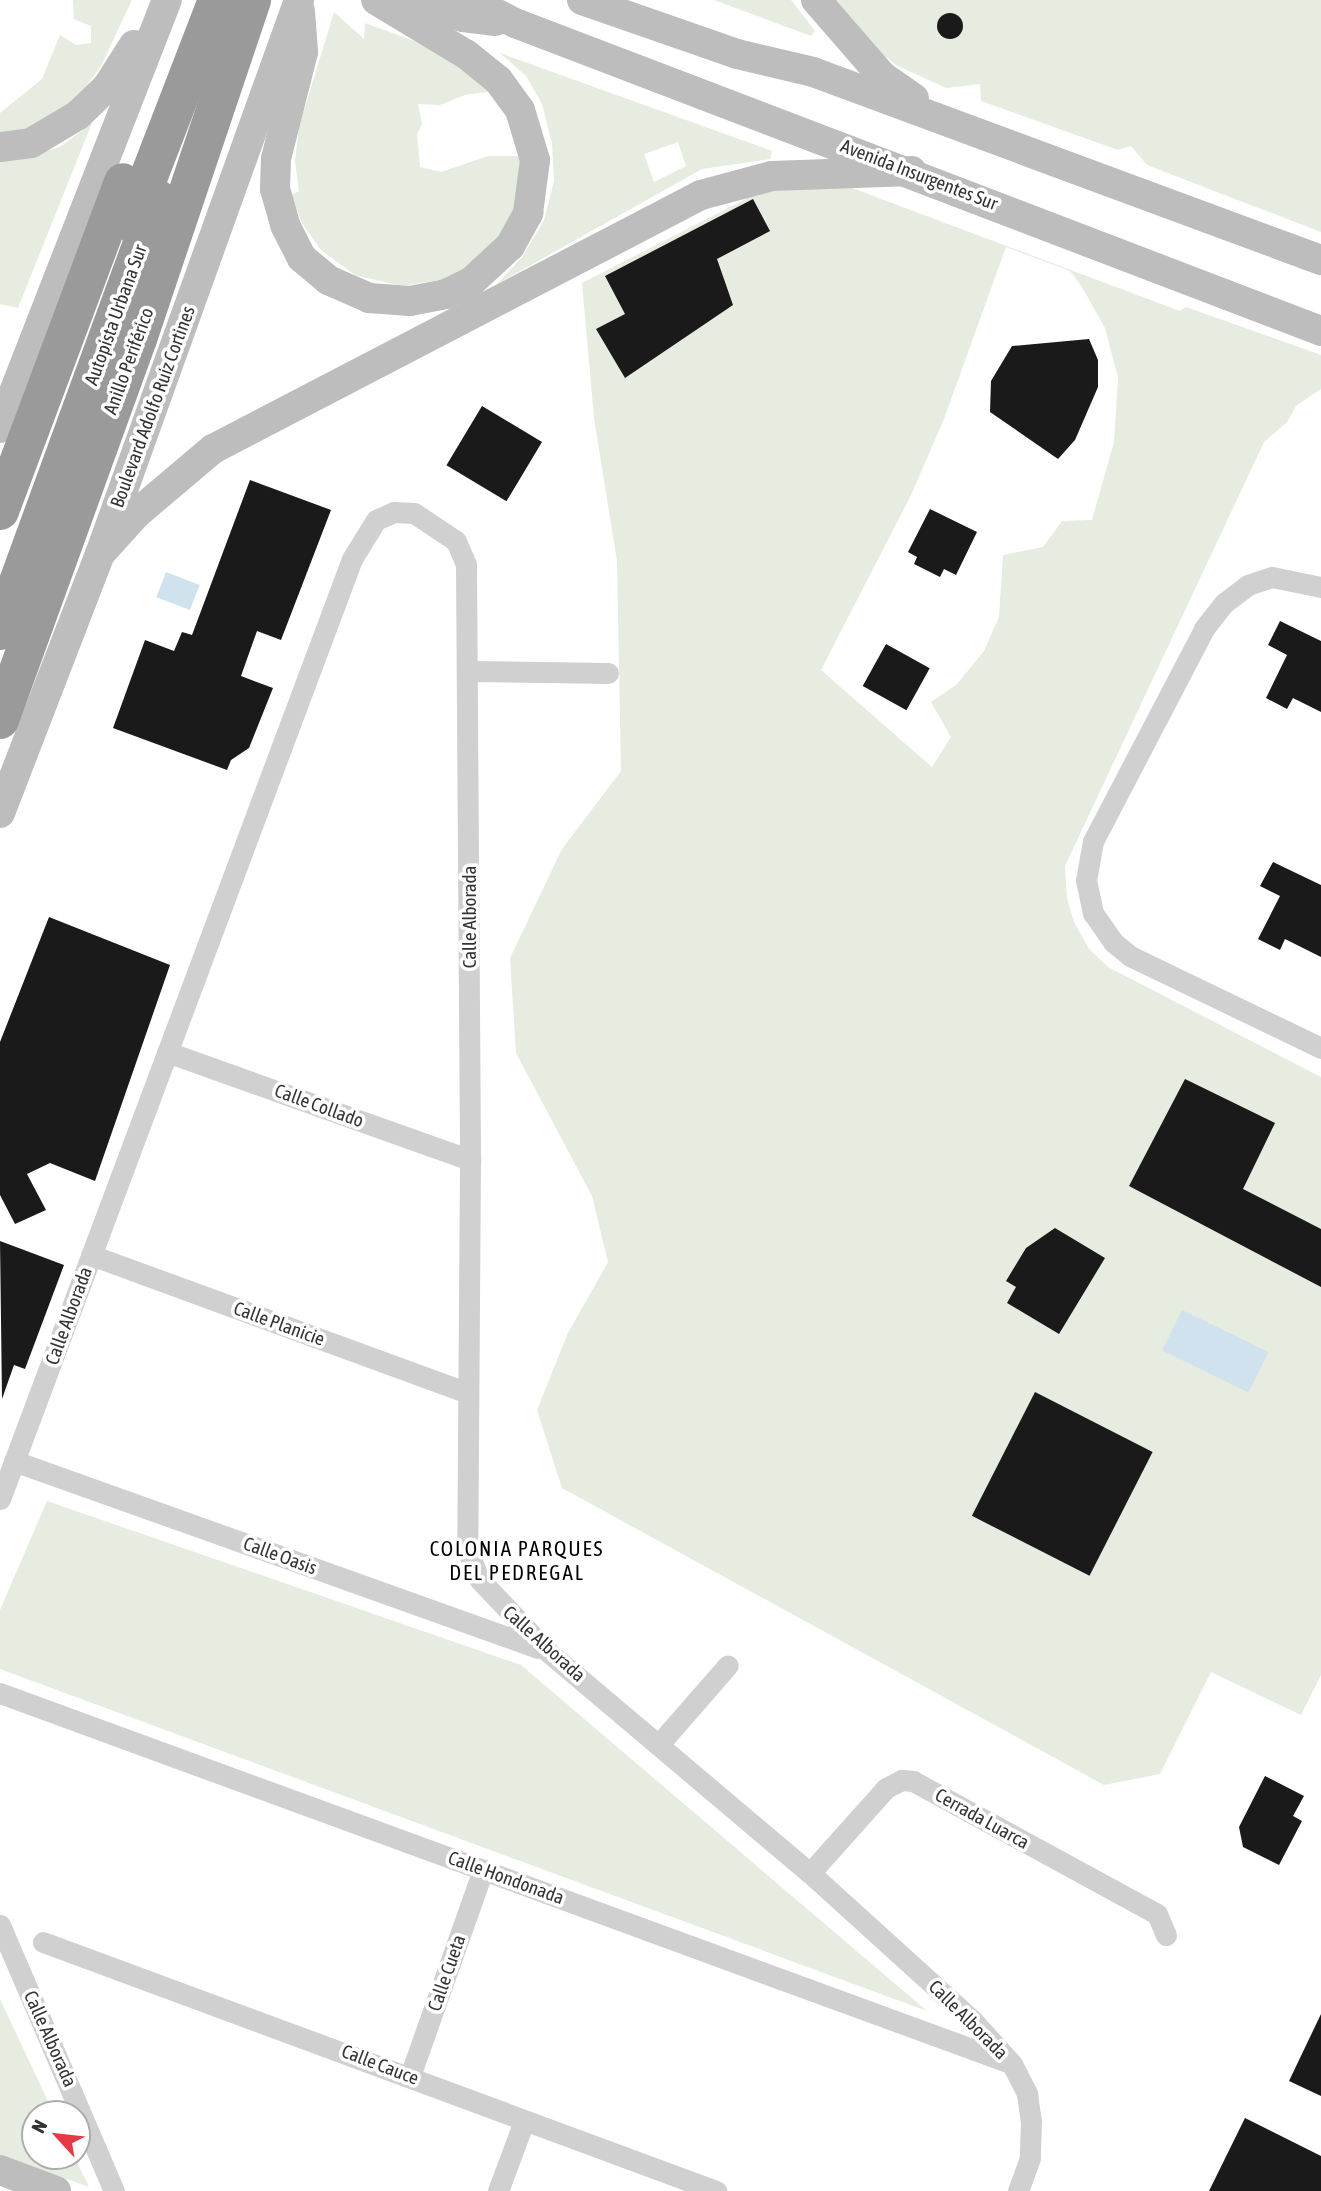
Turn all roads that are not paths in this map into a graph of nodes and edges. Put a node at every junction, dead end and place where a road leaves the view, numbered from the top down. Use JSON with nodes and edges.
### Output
{"nodes":[{"id":1,"x":153,"y":0,"type":"edge"},
{"id":2,"x":167,"y":0,"type":"edge"},
{"id":3,"x":192,"y":0,"type":"edge"},
{"id":4,"x":218,"y":0,"type":"edge"},
{"id":5,"x":235,"y":0,"type":"edge"},
{"id":6,"x":252,"y":0,"type":"edge"},
{"id":7,"x":300,"y":0,"type":"edge"},
{"id":8,"x":376,"y":0,"type":"edge"},
{"id":9,"x":405,"y":0,"type":"edge"},
{"id":10,"x":470,"y":0,"type":"edge"},
{"id":11,"x":582,"y":0,"type":"edge"},
{"id":12,"x":646,"y":0,"type":"edge"},
{"id":13,"x":816,"y":0,"type":"edge"},
{"id":14,"x":515,"y":23,"type":"junction"},
{"id":15,"x":813,"y":72,"type":"junction"},
{"id":16,"x":949,"y":122,"type":"junction"},
{"id":17,"x":0,"y":147,"type":"edge"},
{"id":18,"x":912,"y":172,"type":"junction"},
{"id":19,"x":94,"y":257,"type":"junction"},
{"id":20,"x":1321,"y":260,"type":"edge"},
{"id":21,"x":1321,"y":331,"type":"edge"},
{"id":22,"x":0,"y":428,"type":"edge"},
{"id":23,"x":0,"y":477,"type":"edge"},
{"id":24,"x":0,"y":511,"type":"edge"},
{"id":25,"x":100,"y":554,"type":"junction"},
{"id":26,"x":0,"y":576,"type":"edge"},
{"id":27,"x":1321,"y":587,"type":"edge"},
{"id":28,"x":0,"y":631,"type":"edge"},
{"id":29,"x":469,"y":671,"type":"junction"},
{"id":30,"x":608,"y":673,"type":"dead end"},
{"id":31,"x":6,"y":703,"type":"edge"},
{"id":32,"x":0,"y":750,"type":"edge"},
{"id":33,"x":0,"y":813,"type":"edge"},
{"id":34,"x":1321,"y":1048,"type":"edge"},
{"id":35,"x":167,"y":1052,"type":"junction"},
{"id":36,"x":470,"y":1160,"type":"junction"},
{"id":37,"x":92,"y":1255,"type":"junction"},
{"id":38,"x":466,"y":1392,"type":"junction"},
{"id":39,"x":14,"y":1461,"type":"junction"},
{"id":40,"x":0,"y":1499,"type":"edge"},
{"id":41,"x":547,"y":1651,"type":"junction"},
{"id":42,"x":728,"y":1665,"type":"dead end"},
{"id":43,"x":0,"y":1693,"type":"edge"},
{"id":44,"x":660,"y":1743,"type":"junction"},
{"id":45,"x":483,"y":1870,"type":"junction"},
{"id":46,"x":810,"y":1873,"type":"junction"},
{"id":47,"x":0,"y":1925,"type":"edge"},
{"id":48,"x":1166,"y":1934,"type":"dead end"},
{"id":49,"x":43,"y":1941,"type":"dead end"},
{"id":50,"x":1012,"y":2064,"type":"junction"},
{"id":51,"x":410,"y":2076,"type":"junction"},
{"id":52,"x":524,"y":2121,"type":"junction"},
{"id":53,"x":0,"y":2170,"type":"edge"},
{"id":54,"x":56,"y":2191,"type":"edge"},
{"id":55,"x":114,"y":2191,"type":"edge"},
{"id":56,"x":498,"y":2191,"type":"edge"},
{"id":57,"x":716,"y":2191,"type":"edge"},
{"id":58,"x":1018,"y":2191,"type":"edge"}],
"edges":[{"from":1,"to":17,"type":"main road"},
{"from":2,"to":22,"type":"main road"},
{"from":3,"to":19,"type":"highway"},
{"from":4,"to":26,"type":"highway","name":"Autopista Urbana Sur"},
{"from":5,"to":28,"type":"highway","name":"Autopista Urbana Sur"},
{"from":6,"to":31,"type":"highway","name":"Anillo Periférico"},
{"from":7,"to":8,"type":"main road"},
{"from":7,"to":25,"type":"main road","name":"Boulevard Adolfo Ruiz Cortines"},
{"from":9,"to":14,"type":"main road","name":"Avenida Insurgentes Sur"},
{"from":10,"to":14,"type":"main road","name":"Avenida Insurgentes Sur"},
{"from":11,"to":15,"type":"main road"},
{"from":12,"to":15,"type":"main road"},
{"from":13,"to":16,"type":"main road"},
{"from":14,"to":18,"type":"main road","name":"Avenida Insurgentes Sur"},
{"from":15,"to":16,"type":"main road"},
{"from":16,"to":20,"type":"main road"},
{"from":18,"to":21,"type":"main road","name":"Avenida Insurgentes Sur"},
{"from":18,"to":25,"type":"main road"},
{"from":19,"to":23,"type":"highway"},
{"from":19,"to":24,"type":"highway"},
{"from":25,"to":33,"type":"main road","name":"Boulevard Adolfo Ruiz Cortines"},
{"from":27,"to":34,"type":"street"},
{"from":29,"to":30,"type":"street"},
{"from":29,"to":35,"type":"street","name":"Calle Alborada"},
{"from":29,"to":36,"type":"street","name":"Calle Alborada"},
{"from":31,"to":32,"type":"highway","name":"Anillo Periférico"},
{"from":35,"to":36,"type":"street","name":"Calle Collado"},
{"from":35,"to":37,"type":"street","name":"Calle Alborada"},
{"from":36,"to":38,"type":"street","name":"Calle Alborada"},
{"from":37,"to":38,"type":"street","name":"Calle Planicie"},
{"from":37,"to":39,"type":"street","name":"Calle Alborada"},
{"from":38,"to":41,"type":"street","name":"Calle Alborada"},
{"from":39,"to":40,"type":"street","name":"Calle Alborada"},
{"from":39,"to":41,"type":"street","name":"Calle Oasis"},
{"from":41,"to":44,"type":"street","name":"Calle Alborada"},
{"from":42,"to":44,"type":"street"},
{"from":43,"to":45,"type":"street","name":"Calle Hondonada"},
{"from":44,"to":46,"type":"street","name":"Calle Alborada"},
{"from":45,"to":50,"type":"street","name":"Calle Hondonada"},
{"from":45,"to":51,"type":"street","name":"Calle Cueta"},
{"from":46,"to":48,"type":"street","name":"Cerrada Luarca"},
{"from":46,"to":50,"type":"street","name":"Calle Alborada"},
{"from":47,"to":55,"type":"street","name":"Calle Alborada"},
{"from":49,"to":51,"type":"street","name":"Calle Cauce"},
{"from":50,"to":58,"type":"street","name":"Calle Alborada"},
{"from":51,"to":52,"type":"street","name":"Calle Cauce"},
{"from":52,"to":56,"type":"street"},
{"from":52,"to":57,"type":"street","name":"Calle Cauce"},
{"from":53,"to":54,"type":"main road"}]}
